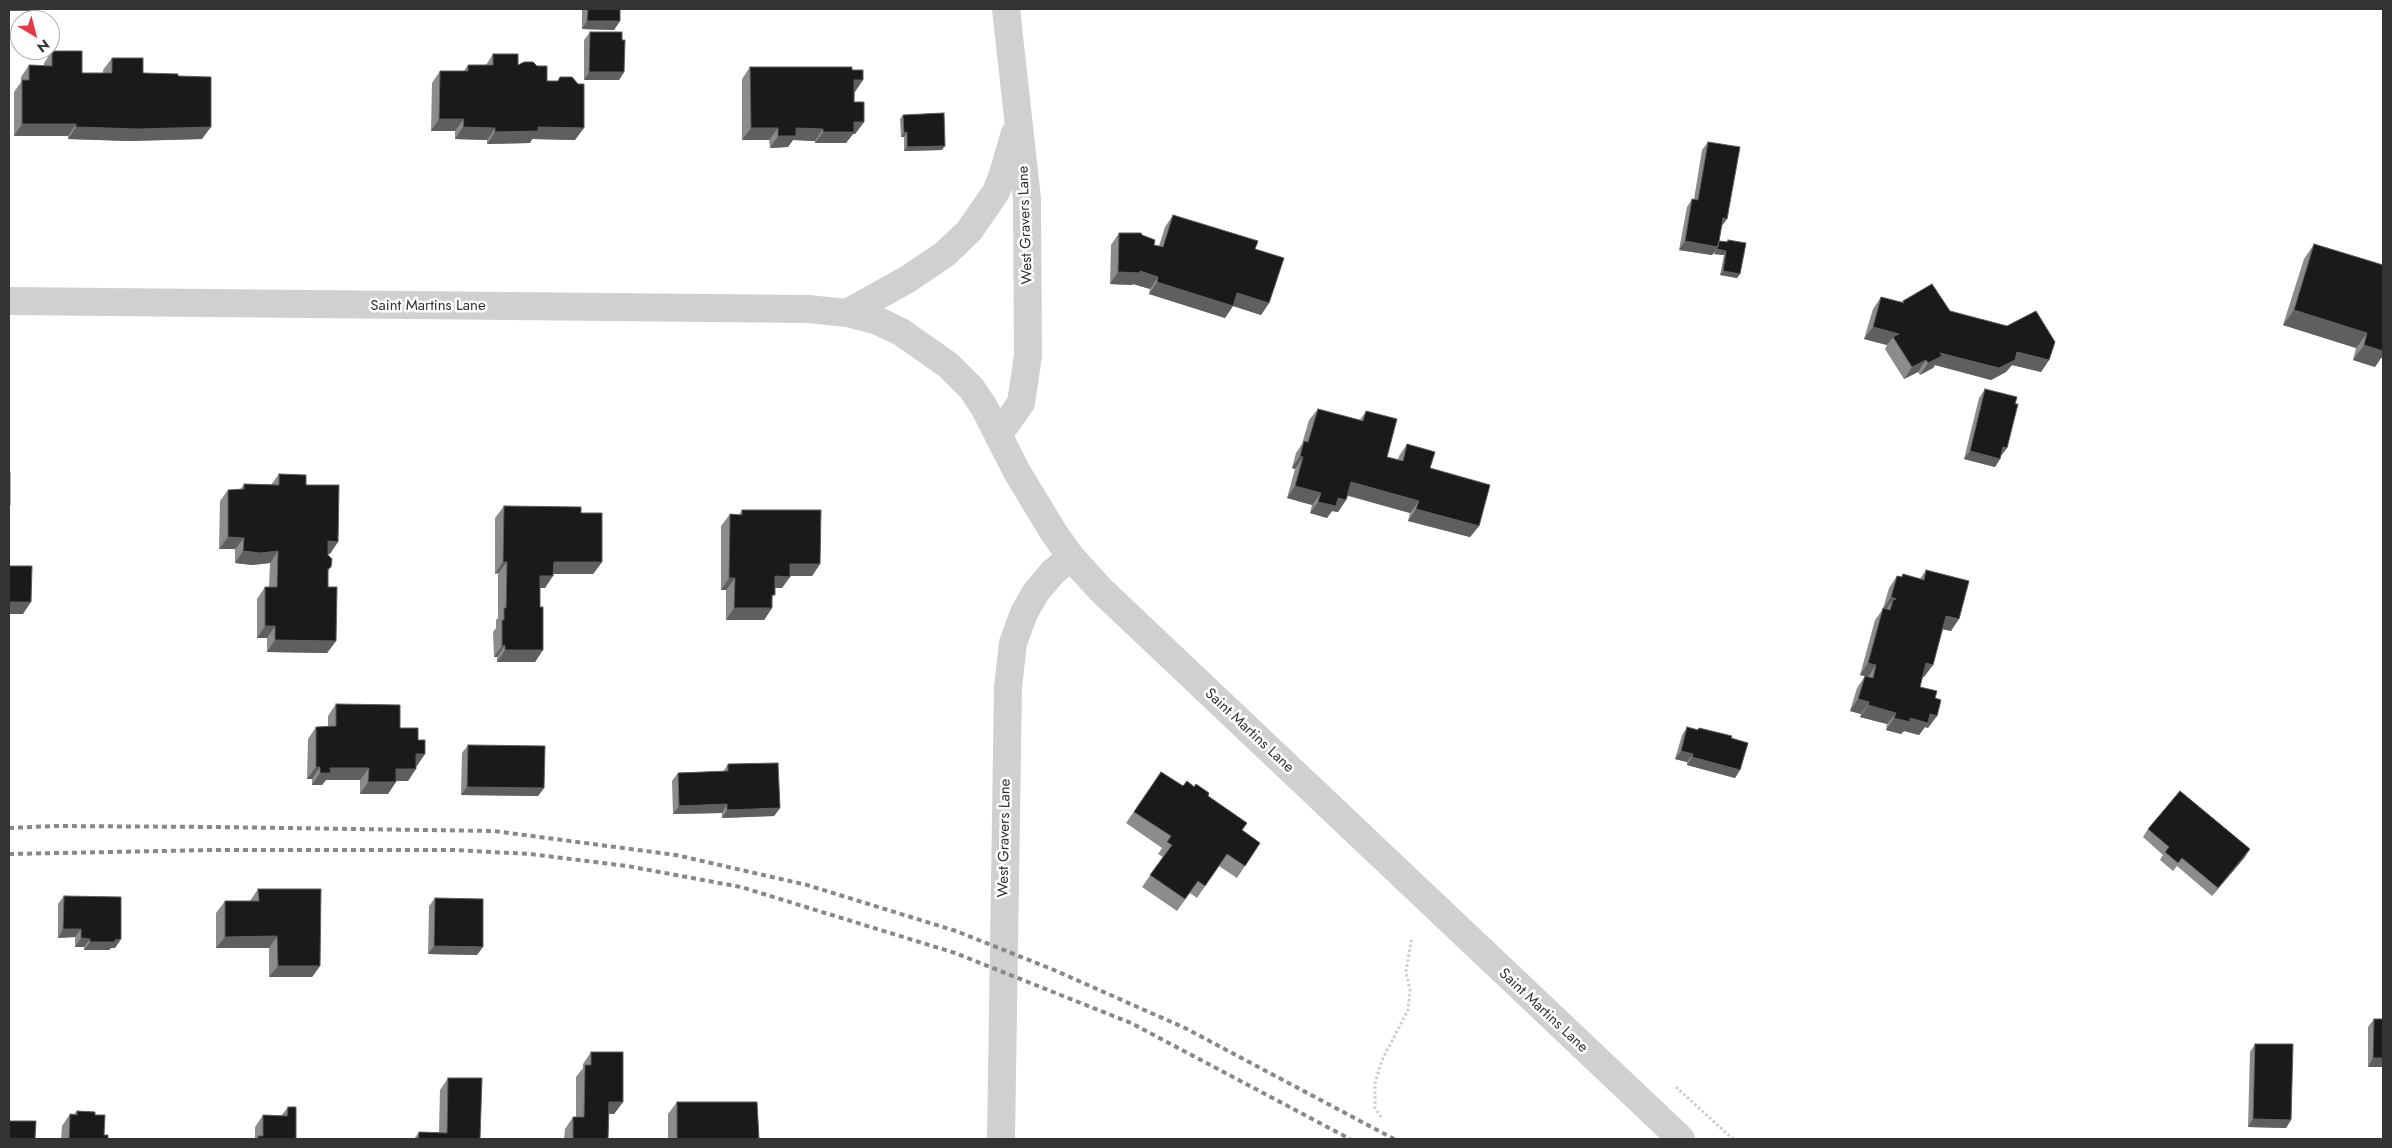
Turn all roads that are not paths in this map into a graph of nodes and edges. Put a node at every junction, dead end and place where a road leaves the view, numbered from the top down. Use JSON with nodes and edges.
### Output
{"nodes":[{"id":1,"x":1006,"y":9,"type":"edge"},
{"id":2,"x":1017,"y":121,"type":"junction"},
{"id":3,"x":9,"y":301,"type":"edge"},
{"id":4,"x":847,"y":313,"type":"junction"},
{"id":5,"x":998,"y":434,"type":"junction"},
{"id":6,"x":1071,"y":557,"type":"junction"},
{"id":7,"x":1002,"y":1139,"type":"edge"},
{"id":8,"x":1681,"y":1139,"type":"edge"}],
"edges":[{"from":1,"to":2,"type":"street","name":"West Gravers Lane"},
{"from":2,"to":4,"type":"street"},
{"from":2,"to":5,"type":"street","name":"West Gravers Lane"},
{"from":3,"to":4,"type":"street","name":"Saint Martins Lane"},
{"from":4,"to":5,"type":"street","name":"Saint Martins Lane"},
{"from":5,"to":6,"type":"street","name":"Saint Martins Lane"},
{"from":6,"to":7,"type":"street","name":"West Gravers Lane"},
{"from":6,"to":8,"type":"street","name":"Saint Martins Lane"}]}
